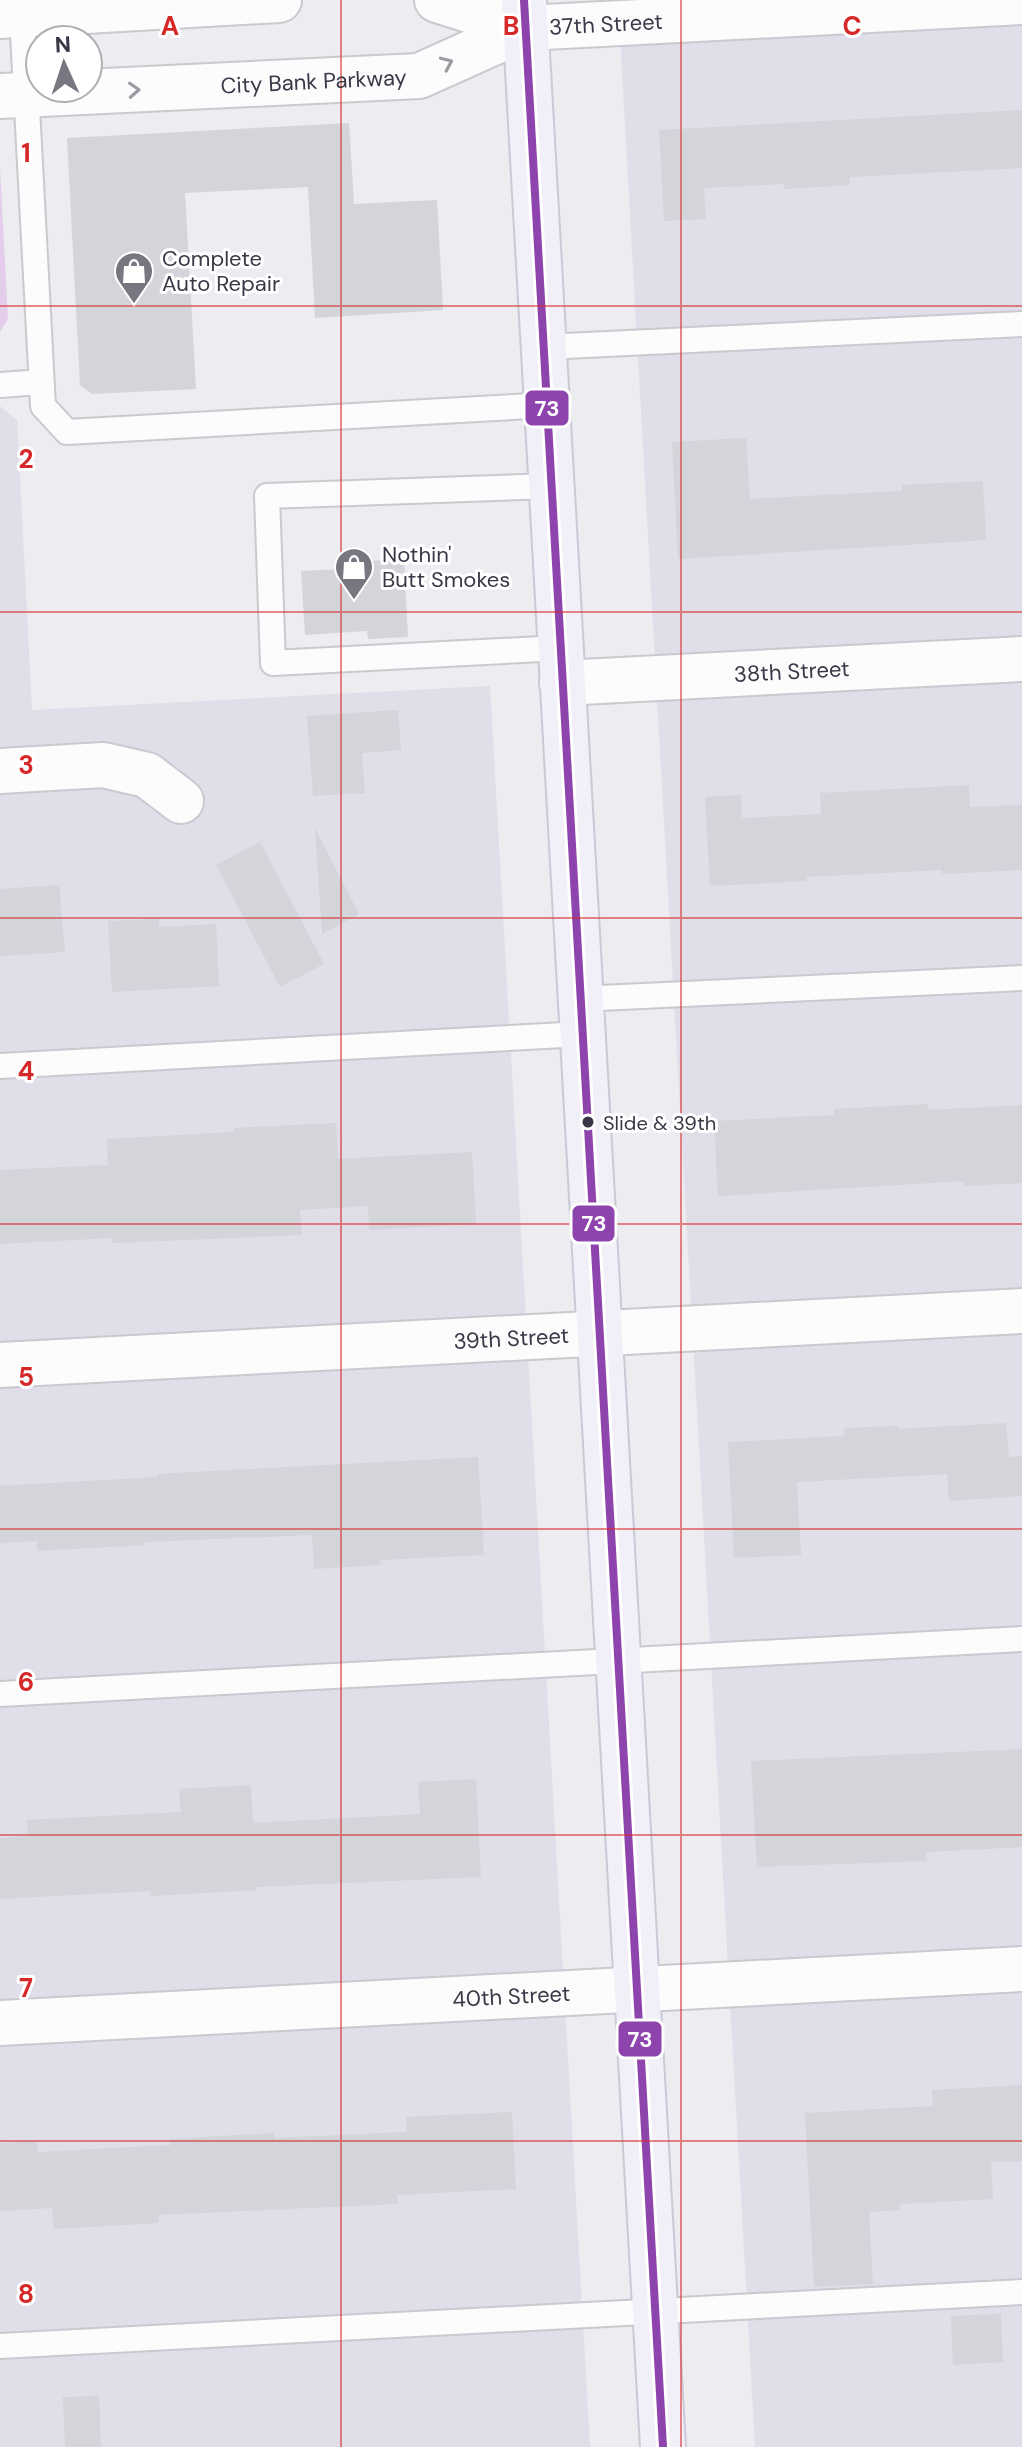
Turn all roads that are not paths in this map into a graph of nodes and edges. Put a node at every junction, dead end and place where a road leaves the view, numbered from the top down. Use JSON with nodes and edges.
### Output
{"nodes":[{"id":1,"x":279,"y":0,"type":"edge"},
{"id":2,"x":437,"y":0,"type":"edge"},
{"id":3,"x":1022,"y":2,"type":"edge"},
{"id":4,"x":33,"y":11,"type":"edge"},
{"id":5,"x":525,"y":14,"type":"edge"},
{"id":6,"x":13,"y":95,"type":"edge"},
{"id":7,"x":1022,"y":324,"type":"edge"},
{"id":8,"x":544,"y":347,"type":"junction"},
{"id":9,"x":41,"y":382,"type":"junction"},
{"id":10,"x":0,"y":385,"type":"edge"},
{"id":11,"x":549,"y":405,"type":"junction"},
{"id":12,"x":553,"y":486,"type":"junction"},
{"id":13,"x":1022,"y":659,"type":"edge"},
{"id":14,"x":561,"y":666,"type":"junction"},
{"id":15,"x":0,"y":771,"type":"edge"},
{"id":16,"x":181,"y":801,"type":"dead end"},
{"id":17,"x":1022,"y":978,"type":"edge"},
{"id":18,"x":581,"y":1016,"type":"junction"},
{"id":19,"x":0,"y":1066,"type":"edge"},
{"id":20,"x":1022,"y":1311,"type":"edge"},
{"id":21,"x":600,"y":1333,"type":"junction"},
{"id":22,"x":0,"y":1365,"type":"edge"},
{"id":23,"x":1022,"y":1639,"type":"edge"},
{"id":24,"x":619,"y":1661,"type":"junction"},
{"id":25,"x":0,"y":1694,"type":"edge"},
{"id":26,"x":1022,"y":1969,"type":"edge"},
{"id":27,"x":638,"y":1989,"type":"junction"},
{"id":28,"x":0,"y":2023,"type":"edge"},
{"id":29,"x":1022,"y":2292,"type":"edge"},
{"id":30,"x":655,"y":2310,"type":"junction"},
{"id":31,"x":0,"y":2346,"type":"edge"},
{"id":32,"x":663,"y":2447,"type":"edge"}],
"edges":[{"from":1,"to":4,"type":"street"},
{"from":2,"to":5,"type":"street"},
{"from":3,"to":5,"type":"street","name":"37th Street"},
{"from":4,"to":6,"type":"lane"},
{"from":6,"to":5,"type":"street","name":"City Bank Parkway","one_way":true},
{"from":5,"to":8,"type":"main road"},
{"from":6,"to":9,"type":"lane"},
{"from":7,"to":8,"type":"lane"},
{"from":8,"to":11,"type":"main road"},
{"from":9,"to":10,"type":"lane"},
{"from":9,"to":11,"type":"lane"},
{"from":11,"to":12,"type":"main road"},
{"from":12,"to":14,"type":"main road"},
{"from":12,"to":14,"type":"lane"},
{"from":13,"to":14,"type":"street","name":"38th Street"},
{"from":14,"to":18,"type":"main road"},
{"from":15,"to":16,"type":"street"},
{"from":17,"to":18,"type":"lane"},
{"from":18,"to":19,"type":"lane"},
{"from":18,"to":21,"type":"main road"},
{"from":20,"to":21,"type":"street","name":"39th Street"},
{"from":21,"to":22,"type":"street","name":"39th Street"},
{"from":21,"to":24,"type":"main road"},
{"from":23,"to":24,"type":"lane"},
{"from":24,"to":25,"type":"lane"},
{"from":24,"to":27,"type":"main road"},
{"from":26,"to":27,"type":"street","name":"40th Street"},
{"from":27,"to":28,"type":"street","name":"40th Street"},
{"from":27,"to":30,"type":"main road"},
{"from":29,"to":30,"type":"lane"},
{"from":30,"to":31,"type":"lane"},
{"from":30,"to":32,"type":"main road"}]}
